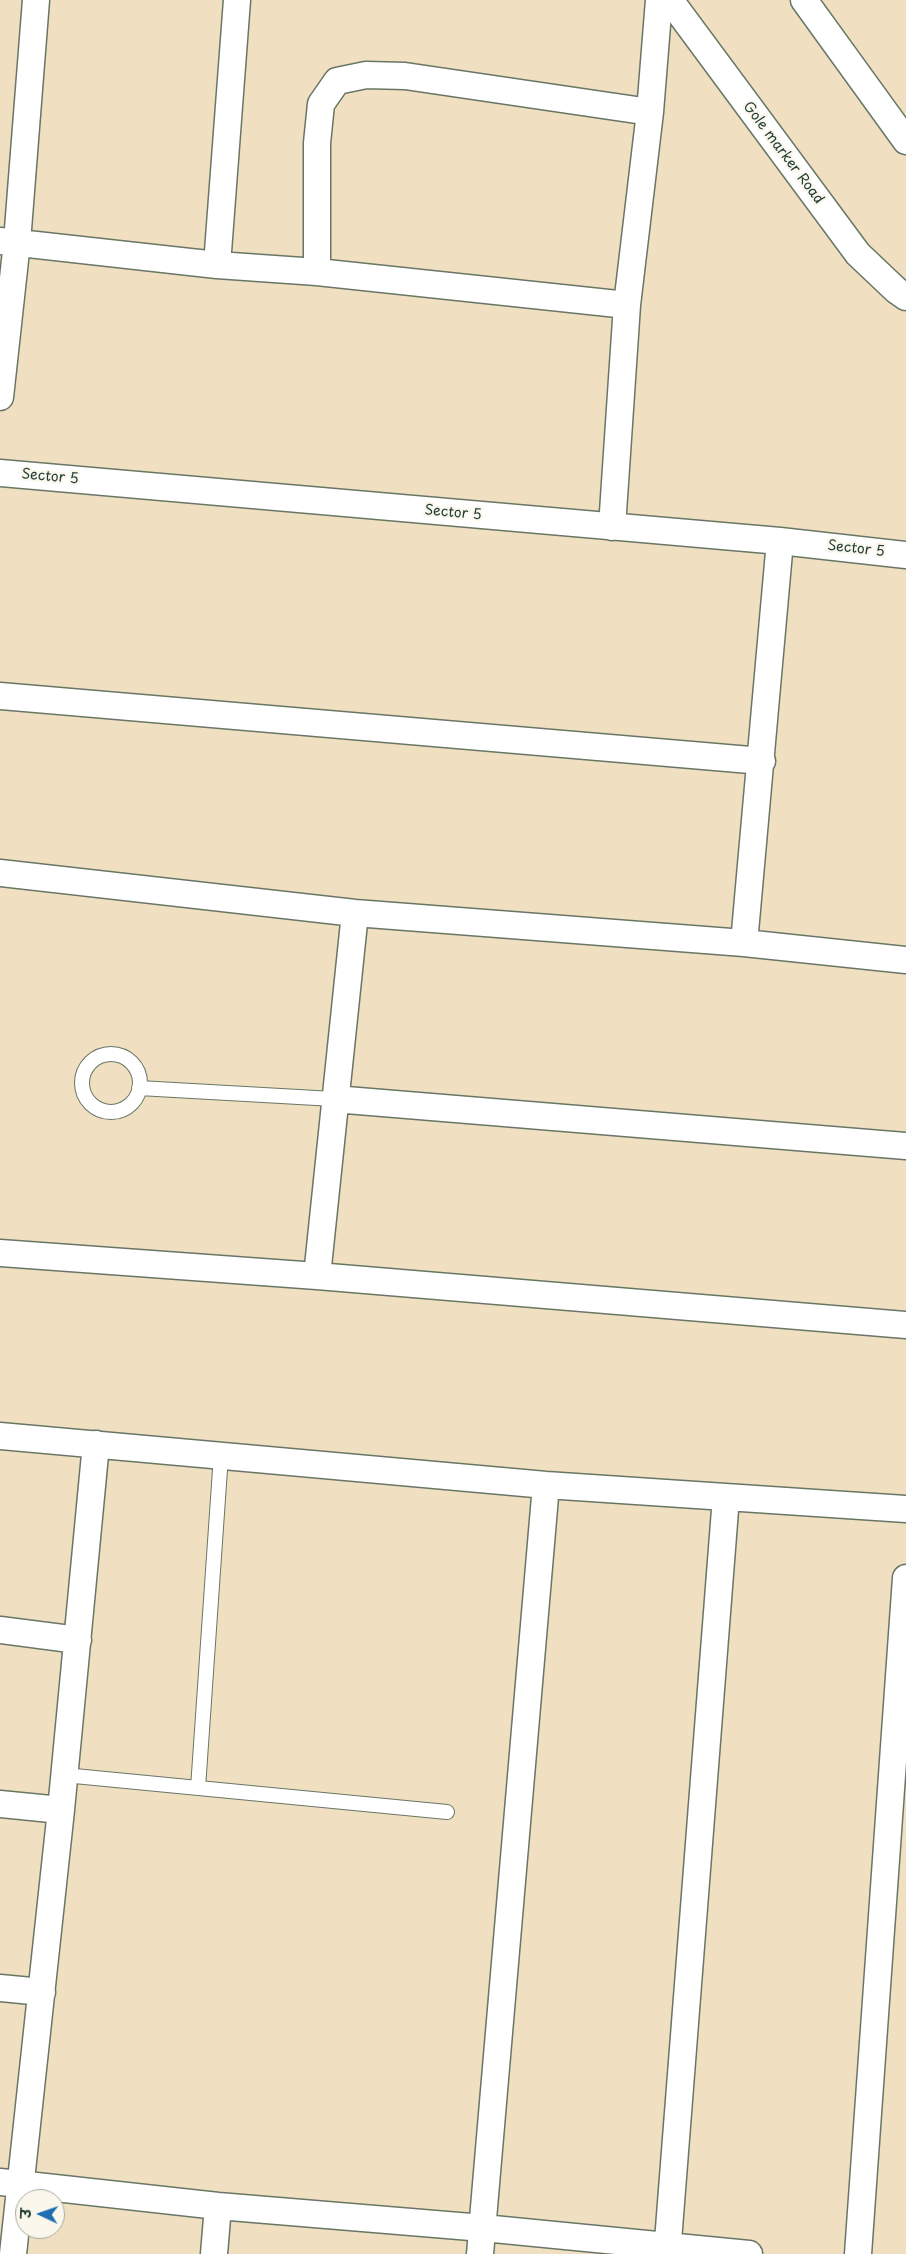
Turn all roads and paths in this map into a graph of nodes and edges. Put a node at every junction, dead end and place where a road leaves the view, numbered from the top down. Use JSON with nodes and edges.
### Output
{"nodes":[{"id":1,"x":36,"y":0,"type":"edge"},
{"id":2,"x":237,"y":0,"type":"edge"},
{"id":3,"x":659,"y":0,"type":"edge"},
{"id":4,"x":670,"y":0,"type":"edge"},
{"id":5,"x":804,"y":0,"type":"edge"},
{"id":6,"x":650,"y":112,"type":"junction"},
{"id":7,"x":906,"y":141,"type":"edge"},
{"id":8,"x":8,"y":241,"type":"edge"},
{"id":9,"x":217,"y":265,"type":"junction"},
{"id":10,"x":317,"y":272,"type":"junction"},
{"id":11,"x":906,"y":297,"type":"edge"},
{"id":12,"x":627,"y":305,"type":"junction"},
{"id":13,"x":0,"y":397,"type":"edge"},
{"id":14,"x":0,"y":473,"type":"edge"},
{"id":15,"x":612,"y":527,"type":"junction"},
{"id":16,"x":780,"y":541,"type":"junction"},
{"id":17,"x":906,"y":555,"type":"edge"},
{"id":18,"x":0,"y":696,"type":"edge"},
{"id":19,"x":762,"y":761,"type":"junction"},
{"id":20,"x":0,"y":873,"type":"edge"},
{"id":21,"x":355,"y":913,"type":"junction"},
{"id":22,"x":744,"y":942,"type":"junction"},
{"id":23,"x":906,"y":960,"type":"edge"},
{"id":24,"x":139,"y":1088,"type":"junction"},
{"id":25,"x":334,"y":1099,"type":"junction"},
{"id":26,"x":906,"y":1146,"type":"edge"},
{"id":27,"x":0,"y":1253,"type":"edge"},
{"id":28,"x":317,"y":1276,"type":"junction"},
{"id":29,"x":906,"y":1325,"type":"edge"},
{"id":30,"x":0,"y":1436,"type":"edge"},
{"id":31,"x":96,"y":1444,"type":"junction"},
{"id":32,"x":221,"y":1455,"type":"junction"},
{"id":33,"x":546,"y":1485,"type":"junction"},
{"id":34,"x":726,"y":1497,"type":"junction"},
{"id":35,"x":906,"y":1510,"type":"edge"},
{"id":36,"x":906,"y":1578,"type":"edge"},
{"id":37,"x":0,"y":1630,"type":"edge"},
{"id":38,"x":78,"y":1640,"type":"junction"},
{"id":39,"x":64,"y":1775,"type":"junction"},
{"id":40,"x":198,"y":1788,"type":"junction"},
{"id":41,"x":0,"y":1804,"type":"edge"},
{"id":42,"x":61,"y":1810,"type":"junction"},
{"id":43,"x":447,"y":1812,"type":"dead end"},
{"id":44,"x":0,"y":1988,"type":"edge"},
{"id":45,"x":42,"y":1992,"type":"junction"},
{"id":46,"x":10,"y":2183,"type":"edge"},
{"id":47,"x":218,"y":2206,"type":"junction"},
{"id":48,"x":483,"y":2228,"type":"junction"},
{"id":49,"x":667,"y":2250,"type":"edge"},
{"id":50,"x":13,"y":2254,"type":"edge"},
{"id":51,"x":214,"y":2254,"type":"edge"},
{"id":52,"x":480,"y":2254,"type":"edge"},
{"id":53,"x":749,"y":2254,"type":"edge"},
{"id":54,"x":858,"y":2254,"type":"edge"}],
"edges":[{"from":1,"to":8,"type":"street"},
{"from":2,"to":9,"type":"street"},
{"from":3,"to":6,"type":"street"},
{"from":4,"to":11,"type":"street","name":"Gole marker Road"},
{"from":5,"to":7,"type":"street"},
{"from":6,"to":10,"type":"street"},
{"from":6,"to":12,"type":"street"},
{"from":8,"to":9,"type":"street"},
{"from":8,"to":13,"type":"street"},
{"from":9,"to":10,"type":"street"},
{"from":10,"to":12,"type":"street"},
{"from":12,"to":15,"type":"street"},
{"from":14,"to":15,"type":"street","name":"Sector 5"},
{"from":15,"to":16,"type":"street","name":"Sector 5"},
{"from":16,"to":17,"type":"street","name":"Sector 5"},
{"from":16,"to":19,"type":"street"},
{"from":18,"to":19,"type":"street"},
{"from":19,"to":22,"type":"street"},
{"from":20,"to":21,"type":"street"},
{"from":21,"to":22,"type":"street"},
{"from":21,"to":25,"type":"street"},
{"from":22,"to":23,"type":"street"},
{"from":24,"to":24,"type":"lane"},
{"from":24,"to":25,"type":"lane"},
{"from":25,"to":26,"type":"street"},
{"from":25,"to":28,"type":"street"},
{"from":27,"to":28,"type":"street"},
{"from":28,"to":29,"type":"street"},
{"from":30,"to":31,"type":"street"},
{"from":31,"to":32,"type":"street"},
{"from":31,"to":38,"type":"street"},
{"from":32,"to":33,"type":"street"},
{"from":32,"to":40,"type":"lane"},
{"from":33,"to":34,"type":"street"},
{"from":33,"to":48,"type":"street"},
{"from":34,"to":35,"type":"street"},
{"from":34,"to":49,"type":"street"},
{"from":36,"to":54,"type":"street"},
{"from":37,"to":38,"type":"street"},
{"from":38,"to":39,"type":"street"},
{"from":39,"to":40,"type":"lane"},
{"from":39,"to":42,"type":"street"},
{"from":40,"to":43,"type":"lane"},
{"from":41,"to":42,"type":"street"},
{"from":42,"to":45,"type":"street"},
{"from":44,"to":45,"type":"street"},
{"from":45,"to":46,"type":"street"},
{"from":46,"to":47,"type":"street"},
{"from":46,"to":50,"type":"street"},
{"from":47,"to":48,"type":"street"},
{"from":47,"to":51,"type":"street"},
{"from":48,"to":49,"type":"street"},
{"from":48,"to":52,"type":"street"},
{"from":49,"to":53,"type":"street"}]}
